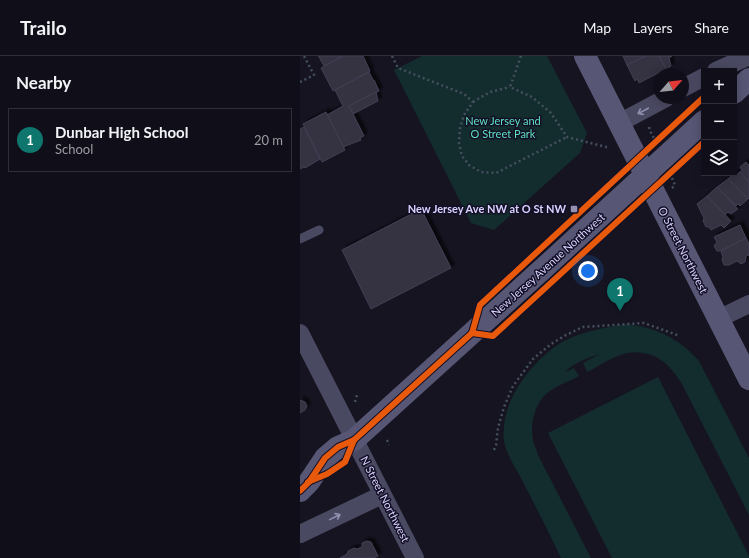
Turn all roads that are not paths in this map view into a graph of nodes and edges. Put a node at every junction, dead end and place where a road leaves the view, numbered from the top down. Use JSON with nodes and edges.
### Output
{"nodes":[{"id":1,"x":585,"y":56,"type":"edge"},
{"id":2,"x":749,"y":56,"type":"edge"},
{"id":3,"x":723,"y":68,"type":"edge"},
{"id":4,"x":701,"y":79,"type":"edge"},
{"id":5,"x":749,"y":79,"type":"edge"},
{"id":6,"x":689,"y":85,"type":"edge"},
{"id":7,"x":737,"y":90,"type":"edge"},
{"id":8,"x":655,"y":104,"type":"edge"},
{"id":9,"x":619,"y":123,"type":"junction"},
{"id":10,"x":701,"y":124,"type":"edge"},
{"id":11,"x":645,"y":175,"type":"junction"},
{"id":12,"x":319,"y":230,"type":"dead end"},
{"id":13,"x":300,"y":239,"type":"edge"},
{"id":14,"x":749,"y":304,"type":"edge"},
{"id":15,"x":718,"y":319,"type":"junction"},
{"id":16,"x":300,"y":333,"type":"edge"},
{"id":17,"x":749,"y":379,"type":"edge"},
{"id":18,"x":354,"y":440,"type":"junction"},
{"id":19,"x":305,"y":486,"type":"edge"},
{"id":20,"x":382,"y":495,"type":"junction"},
{"id":21,"x":300,"y":534,"type":"edge"},
{"id":22,"x":415,"y":558,"type":"edge"}],
"edges":[{"from":1,"to":9,"type":"street","name":"O Street Northwest"},
{"from":2,"to":3,"type":"street"},
{"from":4,"to":6,"type":"street"},
{"from":5,"to":7,"type":"street"},
{"from":8,"to":9,"type":"street","one_way":true},
{"from":9,"to":11,"type":"street","name":"O Street Northwest"},
{"from":10,"to":11,"type":"street","name":"New Jersey Avenue Northwest"},
{"from":11,"to":15,"type":"street","name":"O Street Northwest"},
{"from":11,"to":18,"type":"street","name":"New Jersey Avenue Northwest"},
{"from":12,"to":13,"type":"lane"},
{"from":14,"to":15,"type":"street"},
{"from":15,"to":17,"type":"street","name":"O Street Northwest"},
{"from":16,"to":18,"type":"street","name":"N Street Northwest"},
{"from":18,"to":19,"type":"street","name":"New Jersey Avenue Northwest"},
{"from":18,"to":20,"type":"street","name":"N Street Northwest"},
{"from":21,"to":20,"type":"street","one_way":true},
{"from":20,"to":22,"type":"street","name":"N Street Northwest"}]}
